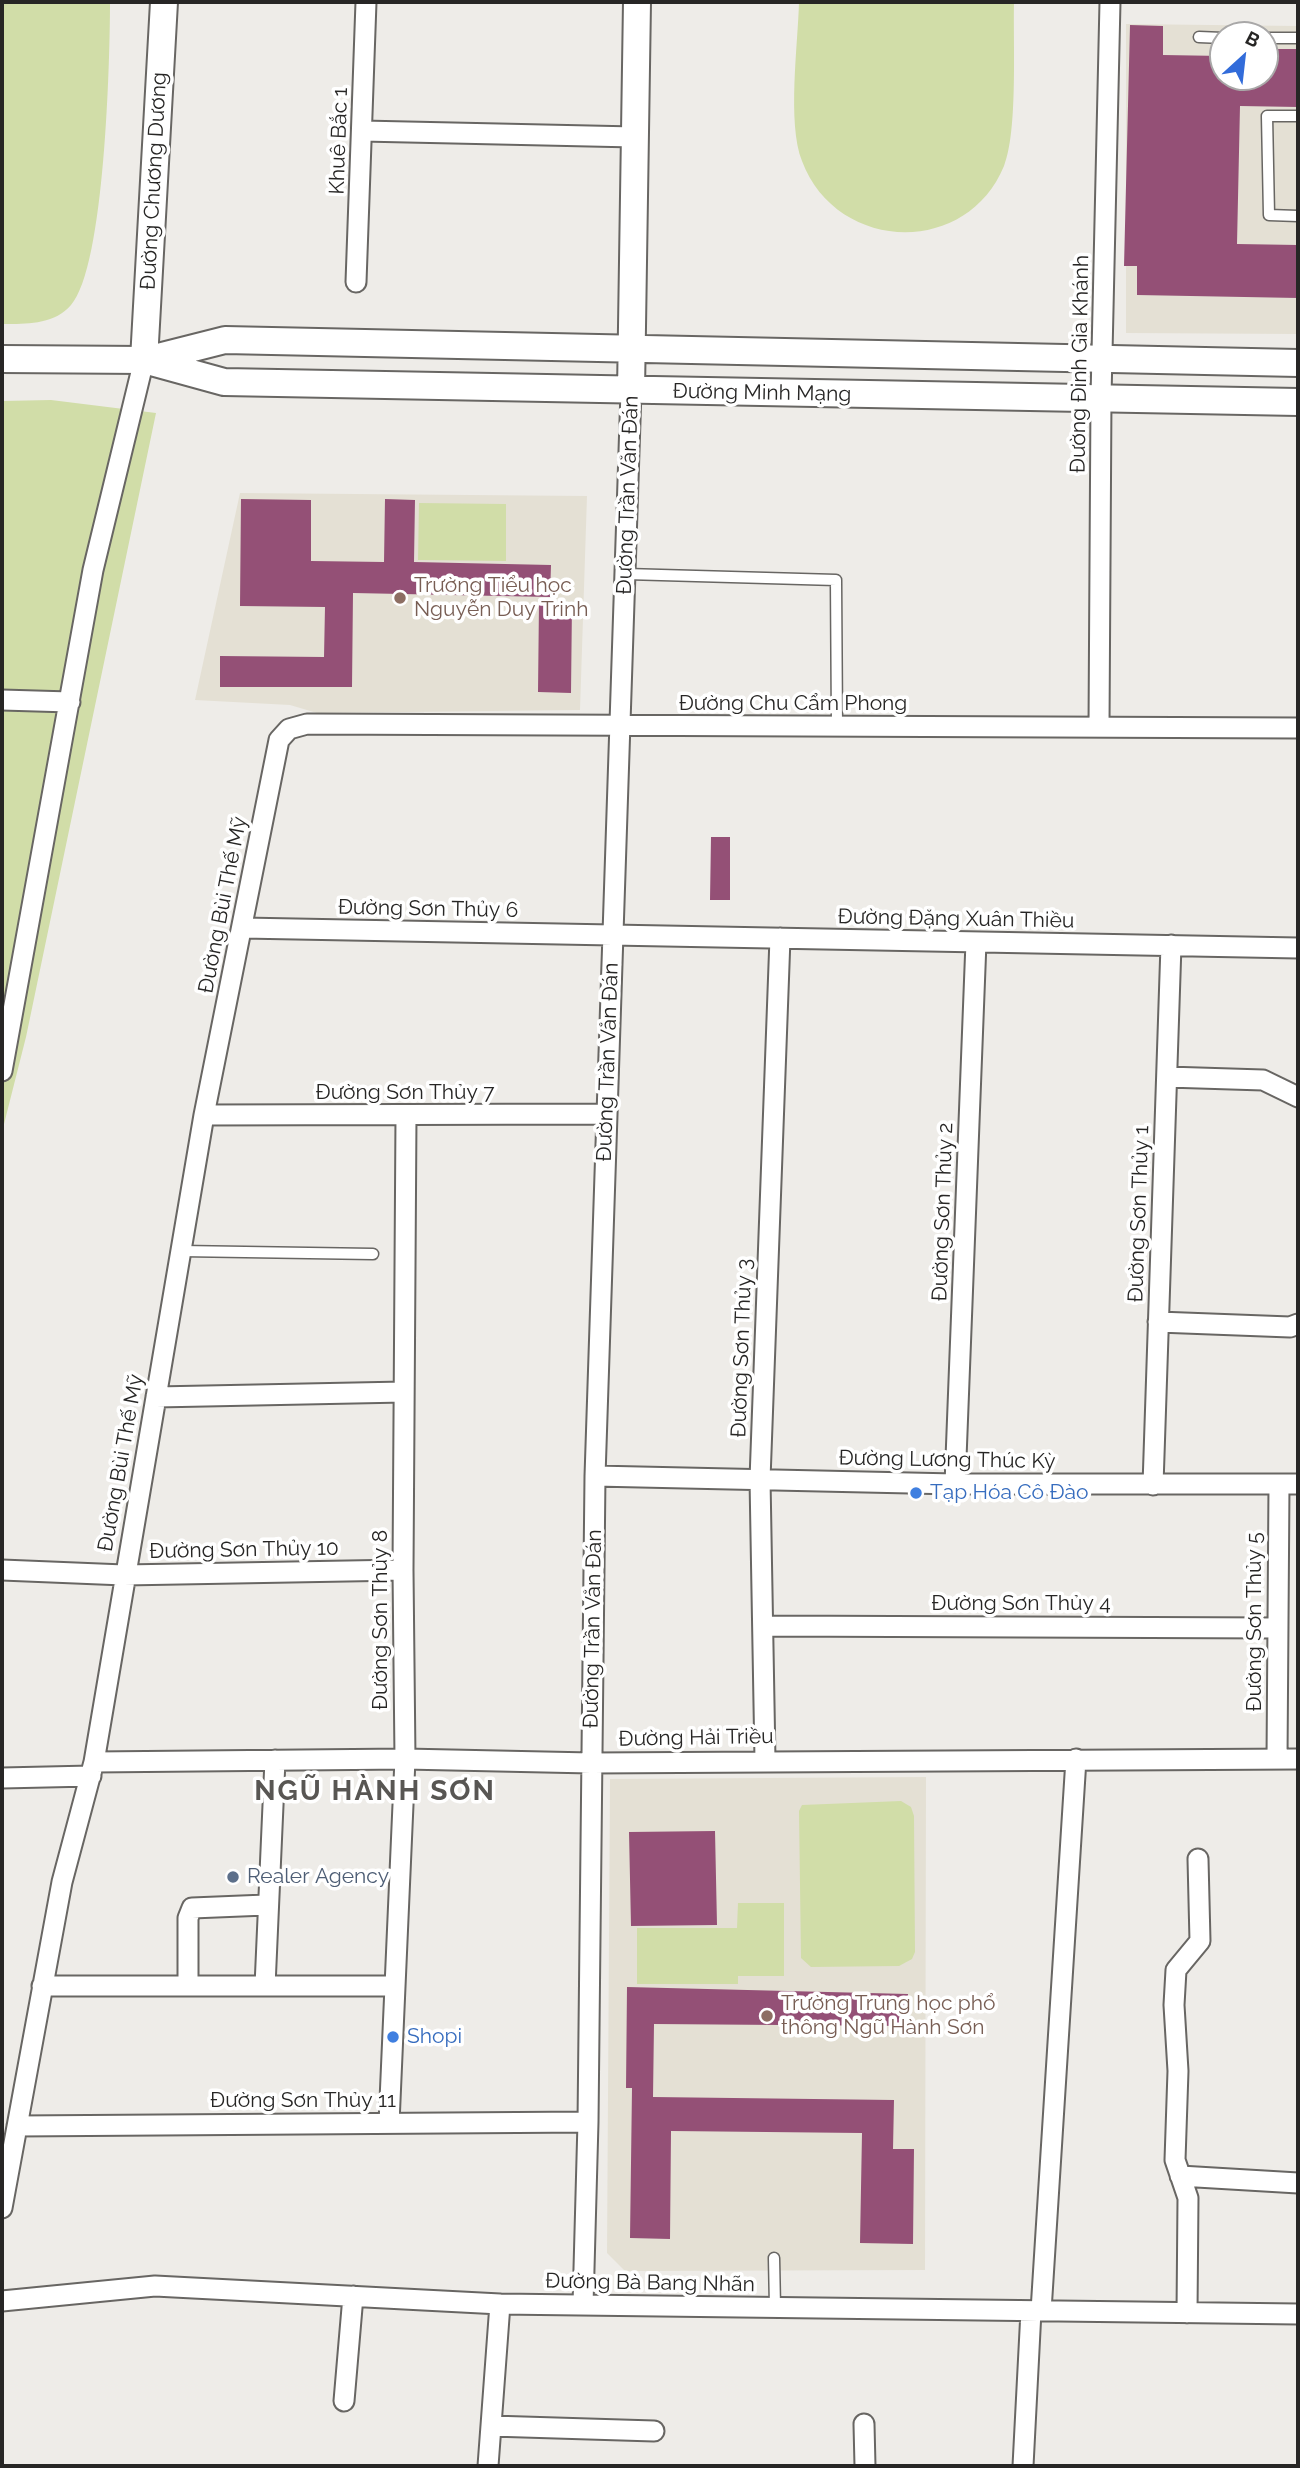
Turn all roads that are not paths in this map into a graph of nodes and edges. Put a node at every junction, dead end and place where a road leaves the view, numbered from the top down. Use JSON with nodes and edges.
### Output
{"nodes":[{"id":1,"x":164,"y":2,"type":"edge"},
{"id":2,"x":366,"y":2,"type":"edge"},
{"id":3,"x":637,"y":2,"type":"edge"},
{"id":4,"x":1110,"y":2,"type":"edge"},
{"id":5,"x":1199,"y":37,"type":"dead end"},
{"id":6,"x":1209,"y":37,"type":"edge"},
{"id":7,"x":1279,"y":38,"type":"edge"},
{"id":8,"x":1298,"y":38,"type":"edge"},
{"id":9,"x":1298,"y":116,"type":"edge"},
{"id":10,"x":362,"y":131,"type":"junction"},
{"id":11,"x":635,"y":137,"type":"junction"},
{"id":12,"x":1298,"y":216,"type":"edge"},
{"id":13,"x":356,"y":282,"type":"dead end"},
{"id":14,"x":632,"y":346,"type":"junction"},
{"id":15,"x":2,"y":359,"type":"edge"},
{"id":16,"x":144,"y":360,"type":"junction"},
{"id":17,"x":1102,"y":360,"type":"junction"},
{"id":18,"x":1298,"y":363,"type":"edge"},
{"id":19,"x":631,"y":391,"type":"junction"},
{"id":20,"x":1101,"y":397,"type":"junction"},
{"id":21,"x":1298,"y":402,"type":"edge"},
{"id":22,"x":626,"y":574,"type":"junction"},
{"id":23,"x":2,"y":700,"type":"edge"},
{"id":24,"x":70,"y":702,"type":"junction"},
{"id":25,"x":1099,"y":726,"type":"junction"},
{"id":26,"x":618,"y":727,"type":"junction"},
{"id":27,"x":837,"y":727,"type":"junction"},
{"id":28,"x":1298,"y":728,"type":"edge"},
{"id":29,"x":289,"y":729,"type":"joint"},
{"id":30,"x":243,"y":928,"type":"junction"},
{"id":31,"x":612,"y":935,"type":"junction"},
{"id":32,"x":780,"y":938,"type":"junction"},
{"id":33,"x":976,"y":942,"type":"junction"},
{"id":34,"x":1171,"y":945,"type":"junction"},
{"id":35,"x":1298,"y":948,"type":"edge"},
{"id":36,"x":2,"y":1071,"type":"edge"},
{"id":37,"x":1167,"y":1077,"type":"junction"},
{"id":38,"x":1298,"y":1097,"type":"edge"},
{"id":39,"x":607,"y":1114,"type":"junction"},
{"id":40,"x":204,"y":1115,"type":"junction"},
{"id":41,"x":406,"y":1116,"type":"junction"},
{"id":42,"x":181,"y":1251,"type":"junction"},
{"id":43,"x":373,"y":1254,"type":"dead end"},
{"id":44,"x":1158,"y":1322,"type":"junction"},
{"id":45,"x":1298,"y":1324,"type":"edge"},
{"id":46,"x":404,"y":1392,"type":"junction"},
{"id":47,"x":156,"y":1397,"type":"junction"},
{"id":48,"x":595,"y":1476,"type":"junction"},
{"id":49,"x":760,"y":1479,"type":"junction"},
{"id":50,"x":955,"y":1484,"type":"junction"},
{"id":51,"x":1153,"y":1485,"type":"junction"},
{"id":52,"x":1288,"y":1485,"type":"edge"},
{"id":53,"x":2,"y":1570,"type":"edge"},
{"id":54,"x":402,"y":1570,"type":"junction"},
{"id":55,"x":124,"y":1575,"type":"junction"},
{"id":56,"x":765,"y":1626,"type":"junction"},
{"id":57,"x":1278,"y":1628,"type":"junction"},
{"id":58,"x":405,"y":1759,"type":"junction"},
{"id":59,"x":765,"y":1759,"type":"junction"},
{"id":60,"x":1076,"y":1759,"type":"junction"},
{"id":61,"x":1278,"y":1759,"type":"junction"},
{"id":62,"x":1298,"y":1759,"type":"edge"},
{"id":63,"x":275,"y":1760,"type":"junction"},
{"id":64,"x":591,"y":1763,"type":"junction"},
{"id":65,"x":92,"y":1769,"type":"junction"},
{"id":66,"x":2,"y":1778,"type":"edge"},
{"id":67,"x":1198,"y":1859,"type":"dead end"},
{"id":68,"x":266,"y":1905,"type":"junction"},
{"id":69,"x":42,"y":1986,"type":"junction"},
{"id":70,"x":188,"y":1986,"type":"junction"},
{"id":71,"x":265,"y":1986,"type":"junction"},
{"id":72,"x":395,"y":1986,"type":"junction"},
{"id":73,"x":588,"y":2122,"type":"junction"},
{"id":74,"x":389,"y":2123,"type":"junction"},
{"id":75,"x":11,"y":2134,"type":"edge"},
{"id":76,"x":1180,"y":2176,"type":"junction"},
{"id":77,"x":1298,"y":2183,"type":"edge"},
{"id":78,"x":3,"y":2196,"type":"edge"},
{"id":79,"x":774,"y":2258,"type":"dead end"},
{"id":80,"x":353,"y":2296,"type":"junction"},
{"id":81,"x":2,"y":2301,"type":"edge"},
{"id":82,"x":500,"y":2304,"type":"junction"},
{"id":83,"x":583,"y":2305,"type":"junction"},
{"id":84,"x":775,"y":2307,"type":"junction"},
{"id":85,"x":1036,"y":2311,"type":"junction"},
{"id":86,"x":1187,"y":2313,"type":"junction"},
{"id":87,"x":1298,"y":2314,"type":"edge"},
{"id":88,"x":344,"y":2401,"type":"dead end"},
{"id":89,"x":864,"y":2424,"type":"dead end"},
{"id":90,"x":491,"y":2426,"type":"junction"},
{"id":91,"x":654,"y":2431,"type":"dead end"},
{"id":92,"x":488,"y":2466,"type":"edge"},
{"id":93,"x":865,"y":2466,"type":"edge"},
{"id":94,"x":1023,"y":2466,"type":"edge"}],
"edges":[{"from":1,"to":16,"type":"street","name":"Đường Chương Dương"},
{"from":2,"to":10,"type":"street","name":"Khuê Bắc 1"},
{"from":3,"to":11,"type":"street","name":"Đường Trần Văn Đán"},
{"from":4,"to":17,"type":"street","name":"Đường Đinh Gia Khánh"},
{"from":5,"to":6,"type":"lane"},
{"from":7,"to":8,"type":"lane"},
{"from":9,"to":12,"type":"lane"},
{"from":10,"to":11,"type":"street"},
{"from":10,"to":13,"type":"street","name":"Khuê Bắc 1"},
{"from":11,"to":14,"type":"street","name":"Đường Trần Văn Đán"},
{"from":14,"to":16,"type":"street","name":"Đường Minh Mạng"},
{"from":14,"to":17,"type":"street","name":"Đường Minh Mạng"},
{"from":14,"to":19,"type":"street","name":"Đường Trần Văn Đán"},
{"from":15,"to":16,"type":"street","name":"Đường Minh Mạng"},
{"from":16,"to":19,"type":"street","name":"Đường Minh Mạng"},
{"from":16,"to":24,"type":"street"},
{"from":17,"to":18,"type":"street","name":"Đường Minh Mạng"},
{"from":17,"to":20,"type":"street","name":"Đường Đinh Gia Khánh"},
{"from":19,"to":20,"type":"street","name":"Đường Minh Mạng"},
{"from":19,"to":22,"type":"street","name":"Đường Trần Văn Đán"},
{"from":20,"to":21,"type":"street","name":"Đường Minh Mạng"},
{"from":20,"to":25,"type":"street","name":"Đường Đinh Gia Khánh"},
{"from":22,"to":26,"type":"street","name":"Đường Trần Văn Đán"},
{"from":22,"to":27,"type":"lane"},
{"from":23,"to":24,"type":"street"},
{"from":24,"to":36,"type":"street"},
{"from":25,"to":27,"type":"street","name":"Đường Chu Cẩm Phong"},
{"from":25,"to":28,"type":"street","name":"Đường Chu Cẩm Phong"},
{"from":26,"to":27,"type":"street","name":"Đường Chu Cẩm Phong"},
{"from":26,"to":29,"type":"street","name":"Đường Chu Cẩm Phong"},
{"from":26,"to":31,"type":"street","name":"Đường Trần Văn Đán"},
{"from":29,"to":30,"type":"street","name":"Đường Bùi Thế Mỹ"},
{"from":30,"to":31,"type":"street","name":"Đường Sơn Thủy 6"},
{"from":30,"to":40,"type":"street","name":"Đường Bùi Thế Mỹ"},
{"from":31,"to":32,"type":"street","name":"Đường Đặng Xuân Thiều"},
{"from":31,"to":39,"type":"street","name":"Đường Trần Văn Đán"},
{"from":32,"to":33,"type":"street","name":"Đường Đặng Xuân Thiều"},
{"from":32,"to":49,"type":"street","name":"Đường Sơn Thủy 3"},
{"from":33,"to":34,"type":"street","name":"Đường Đặng Xuân Thiều"},
{"from":33,"to":50,"type":"street","name":"Đường Sơn Thủy 2"},
{"from":34,"to":35,"type":"street","name":"Đường Đặng Xuân Thiều"},
{"from":34,"to":37,"type":"street","name":"Đường Sơn Thủy 1"},
{"from":37,"to":38,"type":"street"},
{"from":37,"to":44,"type":"street","name":"Đường Sơn Thủy 1"},
{"from":39,"to":41,"type":"street","name":"Đường Sơn Thủy 7"},
{"from":39,"to":48,"type":"street","name":"Đường Trần Văn Đán"},
{"from":40,"to":41,"type":"street","name":"Đường Sơn Thủy 7"},
{"from":40,"to":42,"type":"street","name":"Đường Bùi Thế Mỹ"},
{"from":41,"to":46,"type":"street","name":"Đường Sơn Thủy 8"},
{"from":42,"to":43,"type":"lane"},
{"from":42,"to":47,"type":"street","name":"Đường Bùi Thế Mỹ"},
{"from":44,"to":45,"type":"street"},
{"from":44,"to":51,"type":"street","name":"Đường Sơn Thủy 1"},
{"from":46,"to":47,"type":"street"},
{"from":46,"to":54,"type":"street","name":"Đường Sơn Thủy 8"},
{"from":47,"to":55,"type":"street","name":"Đường Bùi Thế Mỹ"},
{"from":48,"to":49,"type":"street","name":"Đường Lương Thúc Kỳ"},
{"from":48,"to":64,"type":"street","name":"Đường Trần Văn Đán"},
{"from":49,"to":50,"type":"street","name":"Đường Lương Thúc Kỳ"},
{"from":49,"to":56,"type":"street","name":"Đường Sơn Thủy 3"},
{"from":50,"to":51,"type":"street","name":"Đường Lương Thúc Kỳ"},
{"from":51,"to":52,"type":"street","name":"Đường Lương Thúc Kỳ"},
{"from":52,"to":57,"type":"street","name":"Đường Sơn Thủy 5"},
{"from":53,"to":55,"type":"street","name":"Đường Sơn Thủy 10"},
{"from":54,"to":55,"type":"street","name":"Đường Sơn Thủy 10"},
{"from":54,"to":58,"type":"street","name":"Đường Sơn Thủy 8"},
{"from":55,"to":65,"type":"street","name":"Đường Bùi Thế Mỹ"},
{"from":56,"to":57,"type":"street","name":"Đường Sơn Thủy 4"},
{"from":56,"to":59,"type":"street","name":"Đường Sơn Thủy 3"},
{"from":57,"to":61,"type":"street","name":"Đường Sơn Thủy 5"},
{"from":58,"to":63,"type":"street","name":"Đường Hải Triều"},
{"from":58,"to":64,"type":"street","name":"Đường Hải Triều"},
{"from":58,"to":72,"type":"street","name":"Đường Sơn Thủy 8"},
{"from":59,"to":60,"type":"street","name":"Đường Hải Triều"},
{"from":59,"to":64,"type":"street","name":"Đường Hải Triều"},
{"from":60,"to":61,"type":"street","name":"Đường Hải Triều"},
{"from":60,"to":85,"type":"street"},
{"from":61,"to":62,"type":"street","name":"Đường Hải Triều"},
{"from":63,"to":65,"type":"street","name":"Đường Hải Triều"},
{"from":63,"to":68,"type":"street"},
{"from":64,"to":73,"type":"street","name":"Đường Trần Văn Đán"},
{"from":65,"to":66,"type":"street","name":"Đường Hải Triều"},
{"from":65,"to":69,"type":"street","name":"Đường Bùi Thế Mỹ"},
{"from":67,"to":76,"type":"street"},
{"from":68,"to":70,"type":"street"},
{"from":68,"to":71,"type":"street"},
{"from":69,"to":70,"type":"street"},
{"from":69,"to":75,"type":"street","name":"Đường Bùi Thế Mỹ"},
{"from":70,"to":71,"type":"street"},
{"from":71,"to":72,"type":"street"},
{"from":72,"to":74,"type":"street","name":"Đường Sơn Thủy 8"},
{"from":73,"to":74,"type":"street","name":"Đường Sơn Thủy 11"},
{"from":73,"to":83,"type":"street","name":"Đường Trần Văn Đán"},
{"from":74,"to":75,"type":"street","name":"Đường Sơn Thủy 11"},
{"from":75,"to":78,"type":"street","name":"Đường Bùi Thế Mỹ"},
{"from":76,"to":77,"type":"street"},
{"from":76,"to":86,"type":"street"},
{"from":79,"to":84,"type":"lane"},
{"from":80,"to":81,"type":"street","name":"Đường Bà Bang Nhãn"},
{"from":80,"to":82,"type":"street","name":"Đường Bà Bang Nhãn"},
{"from":80,"to":88,"type":"street"},
{"from":82,"to":83,"type":"street","name":"Đường Bà Bang Nhãn"},
{"from":82,"to":90,"type":"street"},
{"from":83,"to":84,"type":"street","name":"Đường Bà Bang Nhãn"},
{"from":84,"to":85,"type":"street","name":"Đường Bà Bang Nhãn"},
{"from":85,"to":86,"type":"street","name":"Đường Bà Bang Nhãn"},
{"from":85,"to":94,"type":"street"},
{"from":86,"to":87,"type":"street","name":"Đường Bà Bang Nhãn"},
{"from":89,"to":93,"type":"street"},
{"from":90,"to":91,"type":"street"},
{"from":90,"to":92,"type":"street"}]}
